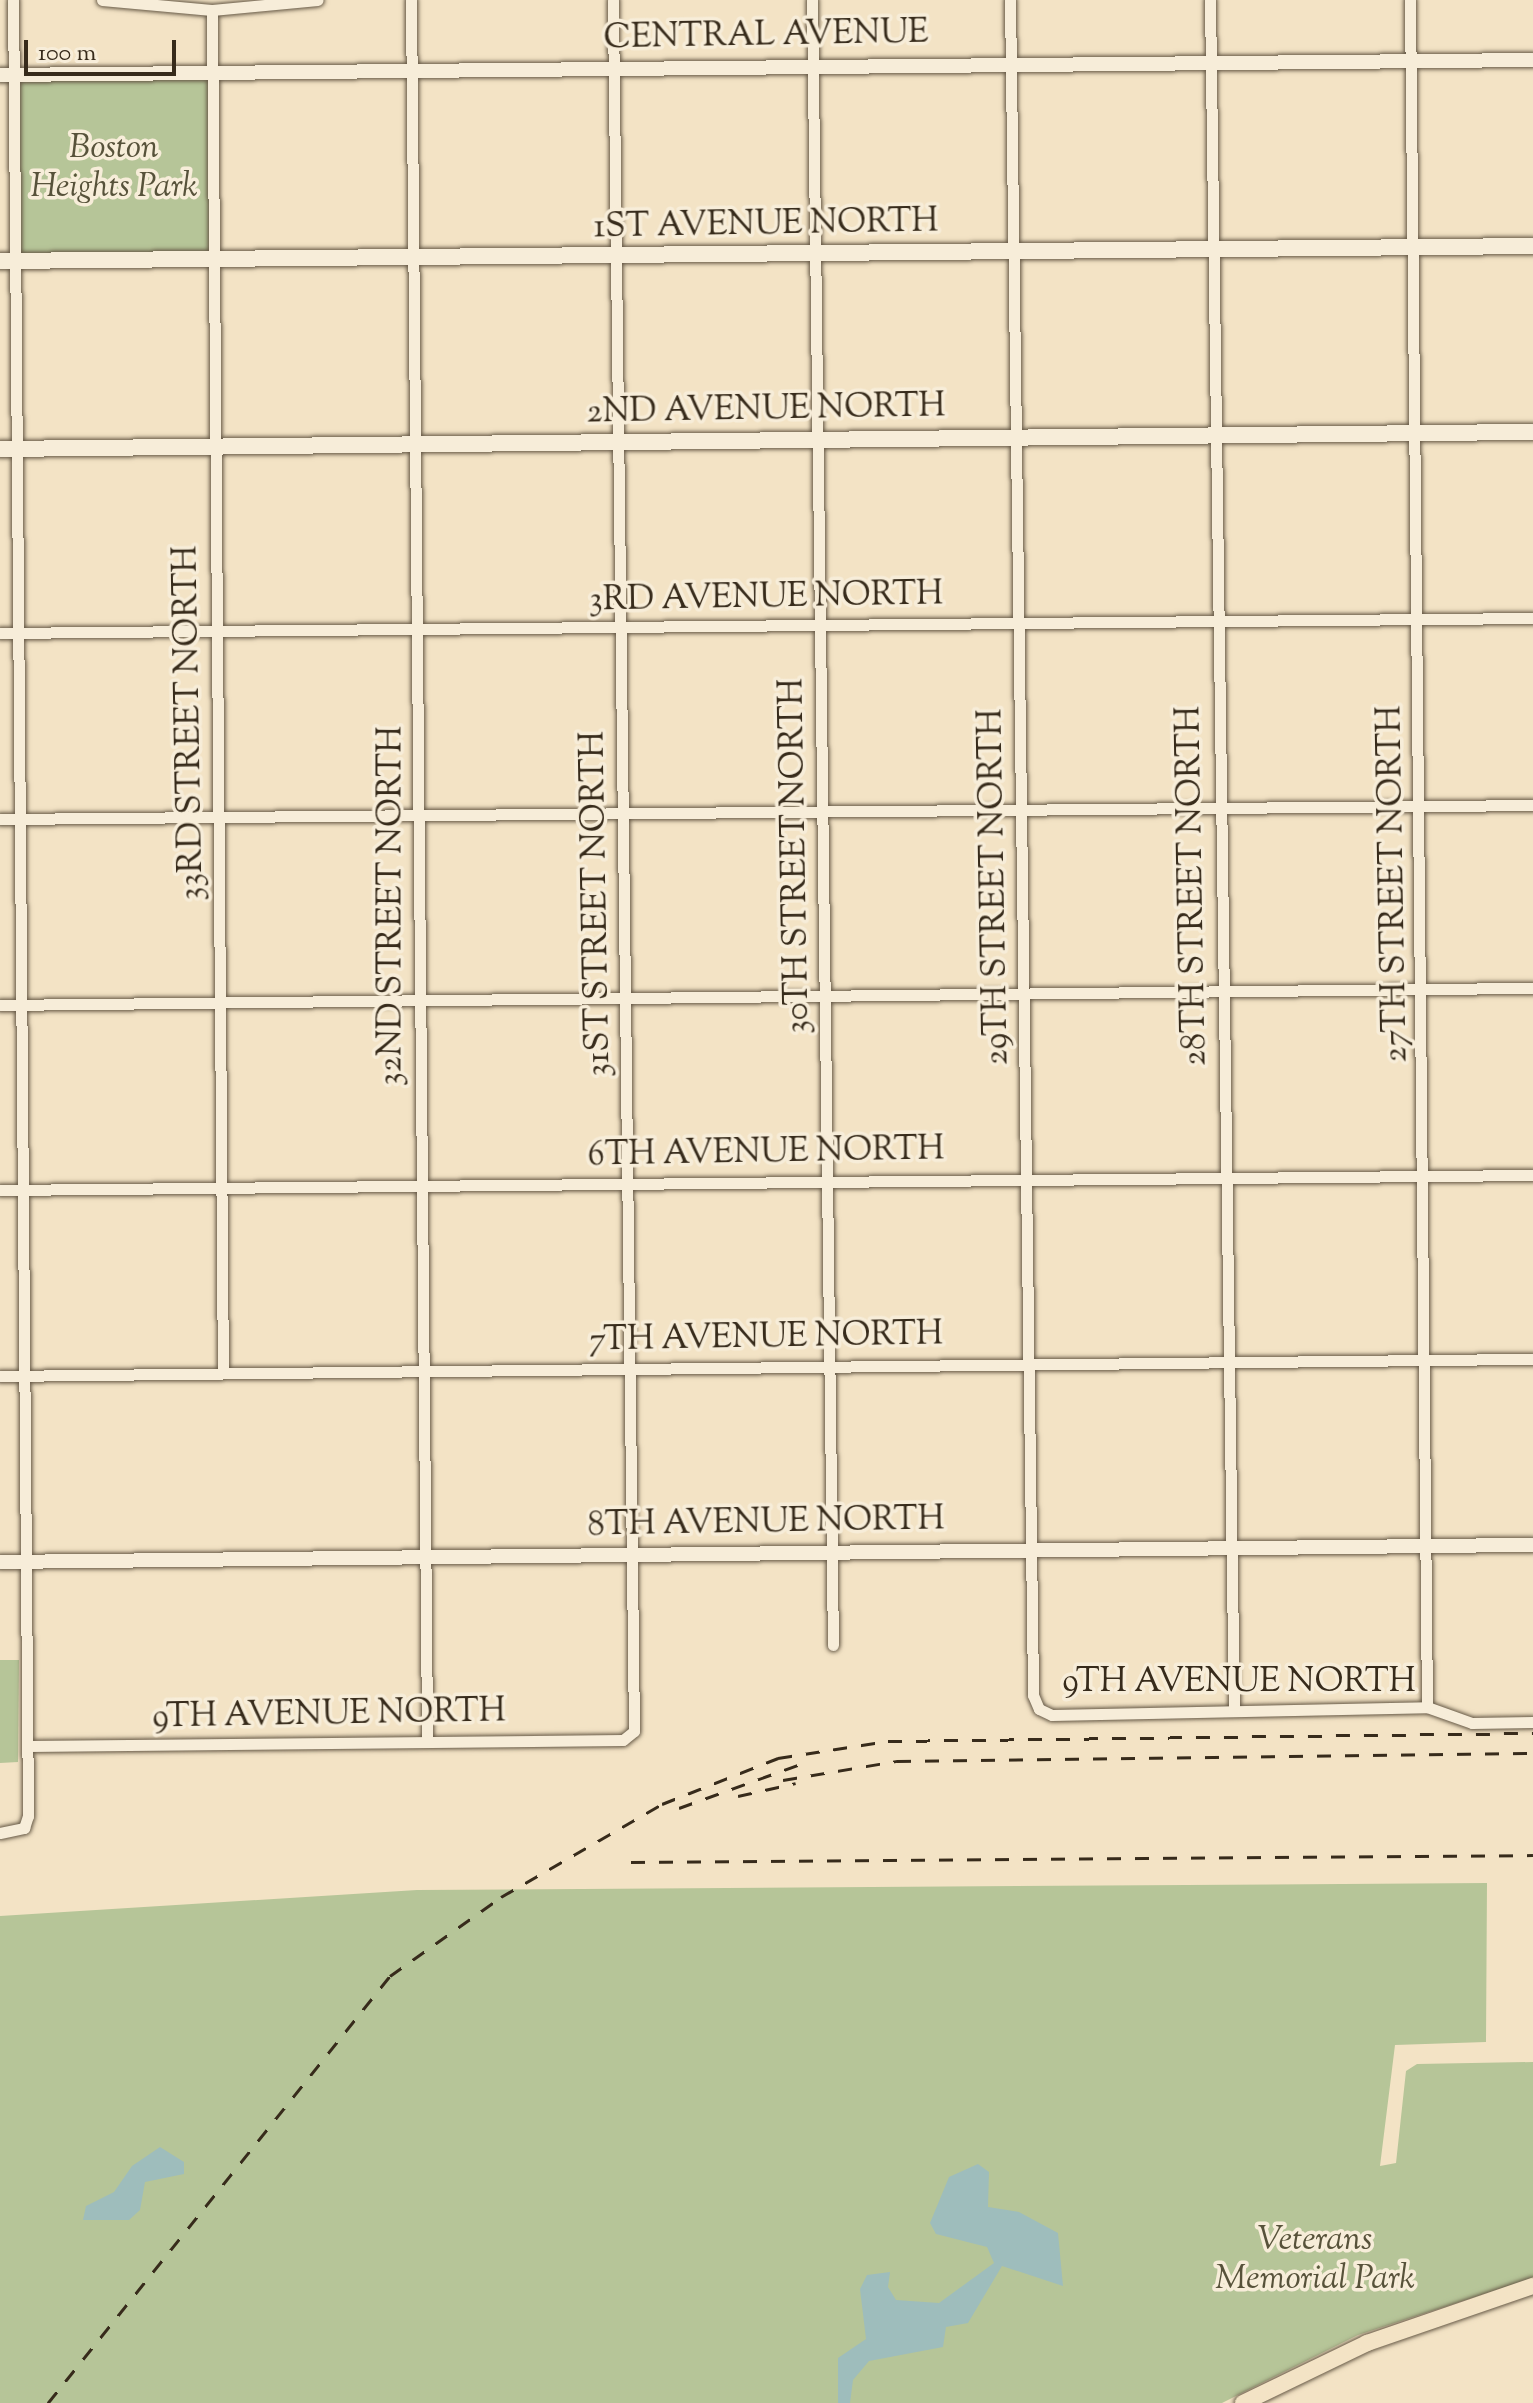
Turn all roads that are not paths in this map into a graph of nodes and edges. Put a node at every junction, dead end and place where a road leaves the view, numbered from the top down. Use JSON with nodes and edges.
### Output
{"nodes":[{"id":1,"x":13,"y":0,"type":"edge"},
{"id":2,"x":102,"y":0,"type":"edge"},
{"id":3,"x":318,"y":0,"type":"edge"},
{"id":4,"x":411,"y":0,"type":"edge"},
{"id":5,"x":613,"y":0,"type":"edge"},
{"id":6,"x":812,"y":0,"type":"edge"},
{"id":7,"x":1010,"y":0,"type":"edge"},
{"id":8,"x":1210,"y":0,"type":"edge"},
{"id":9,"x":1410,"y":0,"type":"edge"},
{"id":10,"x":193,"y":2,"type":"edge"},
{"id":11,"x":232,"y":2,"type":"edge"},
{"id":12,"x":212,"y":10,"type":"junction"},
{"id":13,"x":1533,"y":60,"type":"edge"},
{"id":14,"x":1411,"y":61,"type":"junction"},
{"id":15,"x":1210,"y":62,"type":"junction"},
{"id":16,"x":1011,"y":63,"type":"junction"},
{"id":17,"x":813,"y":66,"type":"junction"},
{"id":18,"x":615,"y":68,"type":"junction"},
{"id":19,"x":412,"y":70,"type":"junction"},
{"id":20,"x":213,"y":73,"type":"junction"},
{"id":21,"x":6,"y":75,"type":"edge"},
{"id":22,"x":1533,"y":246,"type":"edge"},
{"id":23,"x":1413,"y":247,"type":"junction"},
{"id":24,"x":1214,"y":250,"type":"junction"},
{"id":25,"x":1015,"y":252,"type":"junction"},
{"id":26,"x":816,"y":255,"type":"junction"},
{"id":27,"x":617,"y":256,"type":"junction"},
{"id":28,"x":413,"y":259,"type":"junction"},
{"id":29,"x":7,"y":261,"type":"edge"},
{"id":30,"x":214,"y":261,"type":"junction"},
{"id":31,"x":1533,"y":432,"type":"edge"},
{"id":32,"x":1415,"y":434,"type":"junction"},
{"id":33,"x":1017,"y":437,"type":"junction"},
{"id":34,"x":1216,"y":437,"type":"junction"},
{"id":35,"x":818,"y":439,"type":"junction"},
{"id":36,"x":619,"y":441,"type":"junction"},
{"id":37,"x":215,"y":444,"type":"junction"},
{"id":38,"x":415,"y":444,"type":"junction"},
{"id":39,"x":0,"y":449,"type":"edge"},
{"id":40,"x":18,"y":449,"type":"junction"},
{"id":41,"x":1418,"y":618,"type":"junction"},
{"id":42,"x":1533,"y":618,"type":"edge"},
{"id":43,"x":1019,"y":622,"type":"junction"},
{"id":44,"x":1217,"y":622,"type":"junction"},
{"id":45,"x":821,"y":624,"type":"junction"},
{"id":46,"x":620,"y":628,"type":"junction"},
{"id":47,"x":418,"y":630,"type":"junction"},
{"id":48,"x":0,"y":633,"type":"edge"},
{"id":49,"x":19,"y":633,"type":"junction"},
{"id":50,"x":217,"y":634,"type":"junction"},
{"id":51,"x":1533,"y":805,"type":"edge"},
{"id":52,"x":1422,"y":806,"type":"junction"},
{"id":53,"x":1222,"y":808,"type":"junction"},
{"id":54,"x":824,"y":810,"type":"junction"},
{"id":55,"x":1022,"y":810,"type":"junction"},
{"id":56,"x":625,"y":815,"type":"junction"},
{"id":57,"x":420,"y":816,"type":"junction"},
{"id":58,"x":219,"y":817,"type":"junction"},
{"id":59,"x":0,"y":819,"type":"edge"},
{"id":60,"x":20,"y":819,"type":"junction"},
{"id":61,"x":1533,"y":988,"type":"edge"},
{"id":62,"x":1423,"y":990,"type":"junction"},
{"id":63,"x":1222,"y":991,"type":"junction"},
{"id":64,"x":1025,"y":994,"type":"junction"},
{"id":65,"x":825,"y":996,"type":"junction"},
{"id":66,"x":627,"y":997,"type":"junction"},
{"id":67,"x":421,"y":1000,"type":"junction"},
{"id":68,"x":221,"y":1002,"type":"junction"},
{"id":69,"x":0,"y":1005,"type":"edge"},
{"id":70,"x":23,"y":1005,"type":"junction"},
{"id":71,"x":1533,"y":1175,"type":"edge"},
{"id":72,"x":1425,"y":1177,"type":"junction"},
{"id":73,"x":1026,"y":1178,"type":"junction"},
{"id":74,"x":1224,"y":1179,"type":"junction"},
{"id":75,"x":827,"y":1180,"type":"junction"},
{"id":76,"x":629,"y":1182,"type":"junction"},
{"id":77,"x":422,"y":1187,"type":"junction"},
{"id":78,"x":25,"y":1189,"type":"junction"},
{"id":79,"x":224,"y":1189,"type":"junction"},
{"id":80,"x":0,"y":1190,"type":"edge"},
{"id":81,"x":1533,"y":1359,"type":"edge"},
{"id":82,"x":1426,"y":1360,"type":"junction"},
{"id":83,"x":1230,"y":1362,"type":"junction"},
{"id":84,"x":1029,"y":1363,"type":"junction"},
{"id":85,"x":830,"y":1366,"type":"junction"},
{"id":86,"x":631,"y":1368,"type":"junction"},
{"id":87,"x":424,"y":1370,"type":"junction"},
{"id":88,"x":223,"y":1372,"type":"junction"},
{"id":89,"x":0,"y":1376,"type":"edge"},
{"id":90,"x":27,"y":1376,"type":"junction"},
{"id":91,"x":1533,"y":1545,"type":"edge"},
{"id":92,"x":1430,"y":1546,"type":"junction"},
{"id":93,"x":1229,"y":1548,"type":"junction"},
{"id":94,"x":1031,"y":1550,"type":"junction"},
{"id":95,"x":831,"y":1552,"type":"junction"},
{"id":96,"x":633,"y":1555,"type":"junction"},
{"id":97,"x":427,"y":1558,"type":"junction"},
{"id":98,"x":0,"y":1562,"type":"edge"},
{"id":99,"x":28,"y":1562,"type":"junction"},
{"id":100,"x":833,"y":1645,"type":"dead end"},
{"id":101,"x":1427,"y":1707,"type":"junction"},
{"id":102,"x":1039,"y":1709,"type":"joint"},
{"id":103,"x":1234,"y":1710,"type":"junction"},
{"id":104,"x":1533,"y":1722,"type":"edge"},
{"id":105,"x":630,"y":1738,"type":"joint"},
{"id":106,"x":427,"y":1742,"type":"junction"},
{"id":107,"x":28,"y":1746,"type":"junction"},
{"id":108,"x":0,"y":1833,"type":"edge"},
{"id":109,"x":1533,"y":2286,"type":"edge"},
{"id":110,"x":1243,"y":2403,"type":"edge"}],
"edges":[{"from":1,"to":21,"type":"street"},
{"from":2,"to":10,"type":"street"},
{"from":3,"to":11,"type":"street"},
{"from":4,"to":19,"type":"street","name":"32ND STREET NORTH"},
{"from":5,"to":18,"type":"street","name":"31ST STREET NORTH"},
{"from":6,"to":17,"type":"street","name":"30TH STREET NORTH"},
{"from":7,"to":16,"type":"street","name":"29TH STREET NORTH"},
{"from":8,"to":15,"type":"street","name":"28TH STREET NORTH"},
{"from":9,"to":14,"type":"street","name":"27TH STREET NORTH"},
{"from":10,"to":12,"type":"street"},
{"from":11,"to":12,"type":"street"},
{"from":12,"to":20,"type":"street","name":"33RD STREET NORTH"},
{"from":13,"to":14,"type":"street","name":"CENTRAL AVENUE"},
{"from":14,"to":15,"type":"street","name":"CENTRAL AVENUE"},
{"from":14,"to":23,"type":"street","name":"27TH STREET NORTH"},
{"from":15,"to":16,"type":"street","name":"CENTRAL AVENUE"},
{"from":15,"to":24,"type":"street","name":"28TH STREET NORTH"},
{"from":16,"to":17,"type":"street","name":"CENTRAL AVENUE"},
{"from":16,"to":25,"type":"street","name":"29TH STREET NORTH"},
{"from":17,"to":18,"type":"street","name":"CENTRAL AVENUE"},
{"from":17,"to":26,"type":"street","name":"30TH STREET NORTH"},
{"from":18,"to":19,"type":"street","name":"CENTRAL AVENUE"},
{"from":18,"to":27,"type":"street","name":"31ST STREET NORTH"},
{"from":19,"to":20,"type":"street","name":"CENTRAL AVENUE"},
{"from":19,"to":28,"type":"street","name":"32ND STREET NORTH"},
{"from":20,"to":21,"type":"street","name":"CENTRAL AVENUE"},
{"from":20,"to":30,"type":"street","name":"33RD STREET NORTH"},
{"from":21,"to":29,"type":"street"},
{"from":22,"to":23,"type":"main road","name":"1ST AVENUE NORTH"},
{"from":23,"to":24,"type":"main road","name":"1ST AVENUE NORTH"},
{"from":23,"to":32,"type":"street","name":"27TH STREET NORTH"},
{"from":24,"to":25,"type":"main road","name":"1ST AVENUE NORTH"},
{"from":24,"to":34,"type":"street","name":"28TH STREET NORTH"},
{"from":25,"to":26,"type":"main road","name":"1ST AVENUE NORTH"},
{"from":25,"to":33,"type":"street","name":"29TH STREET NORTH"},
{"from":26,"to":27,"type":"main road","name":"1ST AVENUE NORTH"},
{"from":26,"to":35,"type":"street","name":"30TH STREET NORTH"},
{"from":27,"to":28,"type":"main road","name":"1ST AVENUE NORTH"},
{"from":27,"to":36,"type":"street","name":"31ST STREET NORTH"},
{"from":28,"to":30,"type":"main road","name":"1ST AVENUE NORTH"},
{"from":28,"to":38,"type":"street","name":"32ND STREET NORTH"},
{"from":29,"to":30,"type":"main road","name":"1ST AVENUE NORTH"},
{"from":29,"to":40,"type":"street"},
{"from":30,"to":37,"type":"street","name":"33RD STREET NORTH"},
{"from":31,"to":32,"type":"main road","name":"2ND AVENUE NORTH"},
{"from":32,"to":34,"type":"main road","name":"2ND AVENUE NORTH"},
{"from":32,"to":41,"type":"street","name":"27TH STREET NORTH"},
{"from":33,"to":34,"type":"main road","name":"2ND AVENUE NORTH"},
{"from":33,"to":35,"type":"main road","name":"2ND AVENUE NORTH"},
{"from":33,"to":43,"type":"street","name":"29TH STREET NORTH"},
{"from":34,"to":44,"type":"street","name":"28TH STREET NORTH"},
{"from":35,"to":36,"type":"main road","name":"2ND AVENUE NORTH"},
{"from":35,"to":45,"type":"street","name":"30TH STREET NORTH"},
{"from":36,"to":38,"type":"main road","name":"2ND AVENUE NORTH"},
{"from":36,"to":46,"type":"street","name":"31ST STREET NORTH"},
{"from":37,"to":38,"type":"main road","name":"2ND AVENUE NORTH"},
{"from":37,"to":40,"type":"main road","name":"2ND AVENUE NORTH"},
{"from":37,"to":50,"type":"street","name":"33RD STREET NORTH"},
{"from":38,"to":47,"type":"street","name":"32ND STREET NORTH"},
{"from":39,"to":40,"type":"main road","name":"2ND AVENUE NORTH"},
{"from":40,"to":49,"type":"street"},
{"from":41,"to":42,"type":"street","name":"3RD AVENUE NORTH"},
{"from":41,"to":44,"type":"street","name":"3RD AVENUE NORTH"},
{"from":41,"to":52,"type":"street","name":"27TH STREET NORTH"},
{"from":43,"to":44,"type":"street","name":"3RD AVENUE NORTH"},
{"from":43,"to":45,"type":"street","name":"3RD AVENUE NORTH"},
{"from":43,"to":55,"type":"street","name":"29TH STREET NORTH"},
{"from":44,"to":53,"type":"street","name":"28TH STREET NORTH"},
{"from":45,"to":46,"type":"street","name":"3RD AVENUE NORTH"},
{"from":45,"to":54,"type":"street","name":"30TH STREET NORTH"},
{"from":46,"to":47,"type":"street","name":"3RD AVENUE NORTH"},
{"from":46,"to":56,"type":"street","name":"31ST STREET NORTH"},
{"from":47,"to":50,"type":"street","name":"3RD AVENUE NORTH"},
{"from":47,"to":57,"type":"street","name":"32ND STREET NORTH"},
{"from":48,"to":49,"type":"street","name":"3RD AVENUE NORTH"},
{"from":49,"to":50,"type":"street","name":"3RD AVENUE NORTH"},
{"from":49,"to":60,"type":"street"},
{"from":50,"to":58,"type":"street","name":"33RD STREET NORTH"},
{"from":51,"to":52,"type":"street"},
{"from":52,"to":53,"type":"street"},
{"from":52,"to":62,"type":"street","name":"27TH STREET NORTH"},
{"from":53,"to":55,"type":"street"},
{"from":53,"to":63,"type":"street","name":"28TH STREET NORTH"},
{"from":54,"to":55,"type":"street"},
{"from":54,"to":56,"type":"street"},
{"from":54,"to":65,"type":"street","name":"30TH STREET NORTH"},
{"from":55,"to":64,"type":"street","name":"29TH STREET NORTH"},
{"from":56,"to":57,"type":"street"},
{"from":56,"to":66,"type":"street","name":"31ST STREET NORTH"},
{"from":57,"to":58,"type":"street"},
{"from":57,"to":67,"type":"street","name":"32ND STREET NORTH"},
{"from":58,"to":60,"type":"street"},
{"from":58,"to":68,"type":"street","name":"33RD STREET NORTH"},
{"from":59,"to":60,"type":"street"},
{"from":60,"to":70,"type":"street"},
{"from":61,"to":62,"type":"street"},
{"from":62,"to":63,"type":"street"},
{"from":62,"to":72,"type":"street","name":"27TH STREET NORTH"},
{"from":63,"to":64,"type":"street"},
{"from":63,"to":74,"type":"street","name":"28TH STREET NORTH"},
{"from":64,"to":65,"type":"street"},
{"from":64,"to":73,"type":"street","name":"29TH STREET NORTH"},
{"from":65,"to":66,"type":"street"},
{"from":65,"to":75,"type":"street","name":"30TH STREET NORTH"},
{"from":66,"to":67,"type":"street"},
{"from":66,"to":76,"type":"street","name":"31ST STREET NORTH"},
{"from":67,"to":68,"type":"street"},
{"from":67,"to":77,"type":"street","name":"32ND STREET NORTH"},
{"from":68,"to":70,"type":"street"},
{"from":68,"to":79,"type":"street","name":"33RD STREET NORTH"},
{"from":69,"to":70,"type":"street"},
{"from":70,"to":78,"type":"street"},
{"from":71,"to":72,"type":"street","name":"6TH AVENUE NORTH"},
{"from":72,"to":74,"type":"street","name":"6TH AVENUE NORTH"},
{"from":72,"to":82,"type":"street","name":"27TH STREET NORTH"},
{"from":73,"to":74,"type":"street","name":"6TH AVENUE NORTH"},
{"from":73,"to":75,"type":"street","name":"6TH AVENUE NORTH"},
{"from":73,"to":84,"type":"street","name":"29TH STREET NORTH"},
{"from":74,"to":83,"type":"street","name":"28TH STREET NORTH"},
{"from":75,"to":76,"type":"street","name":"6TH AVENUE NORTH"},
{"from":75,"to":85,"type":"street","name":"30TH STREET NORTH"},
{"from":76,"to":77,"type":"street","name":"6TH AVENUE NORTH"},
{"from":76,"to":86,"type":"street","name":"31ST STREET NORTH"},
{"from":77,"to":79,"type":"street","name":"6TH AVENUE NORTH"},
{"from":77,"to":87,"type":"street","name":"32ND STREET NORTH"},
{"from":78,"to":79,"type":"street","name":"6TH AVENUE NORTH"},
{"from":78,"to":80,"type":"street","name":"6TH AVENUE NORTH"},
{"from":78,"to":90,"type":"street"},
{"from":79,"to":88,"type":"street","name":"33RD STREET NORTH"},
{"from":81,"to":82,"type":"street","name":"7TH AVENUE NORTH"},
{"from":82,"to":83,"type":"street","name":"7TH AVENUE NORTH"},
{"from":82,"to":92,"type":"street","name":"27TH STREET NORTH"},
{"from":83,"to":84,"type":"street","name":"7TH AVENUE NORTH"},
{"from":83,"to":93,"type":"street","name":"28TH STREET NORTH"},
{"from":84,"to":85,"type":"street","name":"7TH AVENUE NORTH"},
{"from":84,"to":94,"type":"street","name":"29TH STREET NORTH"},
{"from":85,"to":86,"type":"street","name":"7TH AVENUE NORTH"},
{"from":85,"to":95,"type":"street","name":"30TH STREET NORTH"},
{"from":86,"to":87,"type":"street","name":"7TH AVENUE NORTH"},
{"from":86,"to":96,"type":"street","name":"31ST STREET NORTH"},
{"from":87,"to":88,"type":"street","name":"7TH AVENUE NORTH"},
{"from":87,"to":97,"type":"street","name":"32ND STREET NORTH"},
{"from":88,"to":90,"type":"street","name":"7TH AVENUE NORTH"},
{"from":89,"to":90,"type":"street","name":"7TH AVENUE NORTH"},
{"from":90,"to":99,"type":"street"},
{"from":91,"to":92,"type":"street","name":"8TH AVENUE NORTH"},
{"from":92,"to":93,"type":"street","name":"8TH AVENUE NORTH"},
{"from":92,"to":101,"type":"street","name":"27TH STREET NORTH"},
{"from":93,"to":94,"type":"street","name":"8TH AVENUE NORTH"},
{"from":93,"to":103,"type":"street","name":"28TH STREET NORTH"},
{"from":94,"to":95,"type":"street","name":"8TH AVENUE NORTH"},
{"from":94,"to":102,"type":"street","name":"29TH STREET NORTH"},
{"from":95,"to":96,"type":"street","name":"8TH AVENUE NORTH"},
{"from":95,"to":100,"type":"street","name":"30TH STREET NORTH"},
{"from":96,"to":97,"type":"street","name":"8TH AVENUE NORTH"},
{"from":96,"to":105,"type":"street","name":"31ST STREET NORTH"},
{"from":97,"to":99,"type":"street","name":"8TH AVENUE NORTH"},
{"from":97,"to":106,"type":"street","name":"32ND STREET NORTH"},
{"from":98,"to":99,"type":"street","name":"8TH AVENUE NORTH"},
{"from":99,"to":107,"type":"street"},
{"from":101,"to":103,"type":"street","name":"9TH AVENUE NORTH"},
{"from":101,"to":104,"type":"street","name":"9TH AVENUE NORTH"},
{"from":102,"to":103,"type":"street","name":"9TH AVENUE NORTH"},
{"from":105,"to":106,"type":"street","name":"9TH AVENUE NORTH"},
{"from":106,"to":107,"type":"street","name":"9TH AVENUE NORTH"},
{"from":107,"to":108,"type":"street"},
{"from":109,"to":110,"type":"main road"}]}
